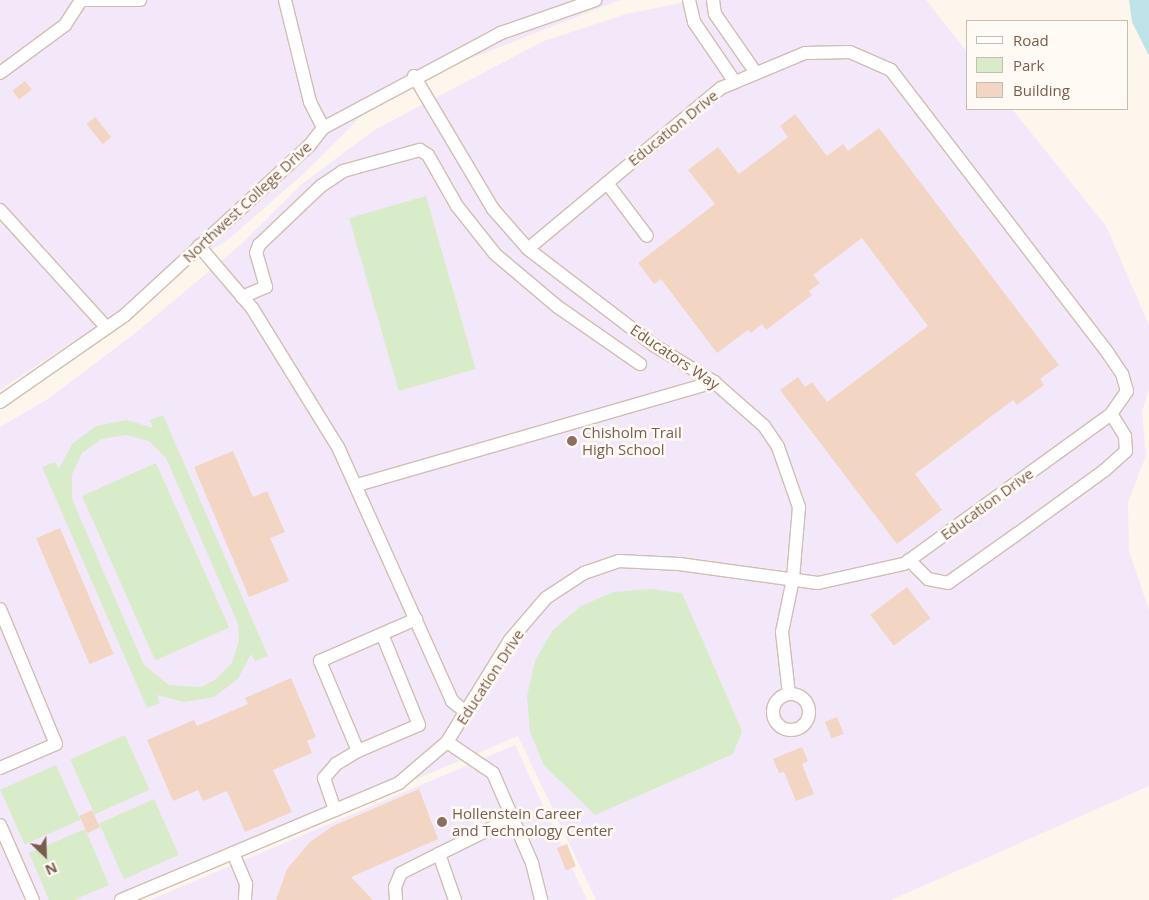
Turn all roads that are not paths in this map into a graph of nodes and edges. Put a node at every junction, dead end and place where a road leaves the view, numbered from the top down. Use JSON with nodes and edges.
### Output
{"nodes":[{"id":1,"x":81,"y":0,"type":"edge"},
{"id":2,"x":85,"y":0,"type":"edge"},
{"id":3,"x":140,"y":0,"type":"edge"},
{"id":4,"x":285,"y":0,"type":"edge"},
{"id":5,"x":595,"y":0,"type":"edge"},
{"id":6,"x":689,"y":0,"type":"edge"},
{"id":7,"x":713,"y":0,"type":"edge"},
{"id":8,"x":0,"y":73,"type":"edge"},
{"id":9,"x":756,"y":73,"type":"junction"},
{"id":10,"x":414,"y":76,"type":"junction"},
{"id":11,"x":735,"y":82,"type":"junction"},
{"id":12,"x":322,"y":128,"type":"junction"},
{"id":13,"x":607,"y":182,"type":"junction"},
{"id":14,"x":0,"y":210,"type":"edge"},
{"id":15,"x":647,"y":236,"type":"dead end"},
{"id":16,"x":199,"y":246,"type":"junction"},
{"id":17,"x":528,"y":250,"type":"junction"},
{"id":18,"x":242,"y":297,"type":"junction"},
{"id":19,"x":106,"y":328,"type":"junction"},
{"id":20,"x":640,"y":364,"type":"dead end"},
{"id":21,"x":714,"y":382,"type":"junction"},
{"id":22,"x":0,"y":402,"type":"edge"},
{"id":23,"x":1111,"y":414,"type":"junction"},
{"id":24,"x":356,"y":485,"type":"junction"},
{"id":25,"x":909,"y":560,"type":"junction"},
{"id":26,"x":793,"y":579,"type":"junction"},
{"id":27,"x":0,"y":609,"type":"edge"},
{"id":28,"x":416,"y":619,"type":"junction"},
{"id":29,"x":382,"y":634,"type":"junction"},
{"id":30,"x":789,"y":694,"type":"dead end"},
{"id":31,"x":467,"y":713,"type":"junction"},
{"id":32,"x":448,"y":742,"type":"junction"},
{"id":33,"x":358,"y":751,"type":"junction"},
{"id":34,"x":0,"y":768,"type":"edge"},
{"id":35,"x":335,"y":810,"type":"junction"},
{"id":36,"x":512,"y":818,"type":"junction"},
{"id":37,"x":0,"y":825,"type":"edge"},
{"id":38,"x":234,"y":853,"type":"junction"},
{"id":39,"x":439,"y":854,"type":"junction"},
{"id":40,"x":33,"y":900,"type":"edge"},
{"id":41,"x":120,"y":900,"type":"edge"},
{"id":42,"x":245,"y":900,"type":"edge"},
{"id":43,"x":396,"y":900,"type":"edge"},
{"id":44,"x":455,"y":900,"type":"edge"},
{"id":45,"x":541,"y":900,"type":"edge"}],
"edges":[{"from":1,"to":8,"type":"street"},
{"from":2,"to":3,"type":"street"},
{"from":4,"to":12,"type":"street"},
{"from":5,"to":10,"type":"street","name":"Northwest College Drive"},
{"from":6,"to":11,"type":"street"},
{"from":7,"to":9,"type":"street"},
{"from":9,"to":11,"type":"street","name":"Education Drive"},
{"from":9,"to":23,"type":"street","name":"Education Drive"},
{"from":10,"to":12,"type":"street","name":"Northwest College Drive"},
{"from":10,"to":17,"type":"street","name":"Educators Way"},
{"from":11,"to":13,"type":"street","name":"Education Drive"},
{"from":12,"to":16,"type":"street","name":"Northwest College Drive"},
{"from":13,"to":15,"type":"street"},
{"from":13,"to":17,"type":"street","name":"Education Drive"},
{"from":14,"to":19,"type":"street"},
{"from":16,"to":18,"type":"street"},
{"from":16,"to":19,"type":"street","name":"Northwest College Drive"},
{"from":17,"to":21,"type":"street","name":"Educators Way"},
{"from":18,"to":20,"type":"street"},
{"from":18,"to":24,"type":"street"},
{"from":19,"to":22,"type":"street","name":"Northwest College Drive"},
{"from":21,"to":24,"type":"street"},
{"from":21,"to":26,"type":"street","name":"Educators Way"},
{"from":23,"to":25,"type":"street","name":"Education Drive"},
{"from":23,"to":25,"type":"street"},
{"from":24,"to":28,"type":"street"},
{"from":25,"to":26,"type":"street","name":"Education Drive"},
{"from":26,"to":30,"type":"street","name":"Educators Way"},
{"from":26,"to":31,"type":"street","name":"Education Drive"},
{"from":27,"to":34,"type":"street"},
{"from":28,"to":29,"type":"street"},
{"from":28,"to":31,"type":"street"},
{"from":29,"to":33,"type":"street"},
{"from":29,"to":33,"type":"street"},
{"from":31,"to":32,"type":"street","name":"Education Drive"},
{"from":32,"to":35,"type":"street","name":"Education Drive"},
{"from":32,"to":36,"type":"street"},
{"from":33,"to":35,"type":"street"},
{"from":35,"to":38,"type":"street","name":"Education Drive"},
{"from":36,"to":39,"type":"street"},
{"from":36,"to":45,"type":"street"},
{"from":37,"to":40,"type":"street"},
{"from":38,"to":41,"type":"street","name":"Education Drive"},
{"from":38,"to":42,"type":"street"},
{"from":39,"to":43,"type":"street"},
{"from":39,"to":44,"type":"street"}]}
